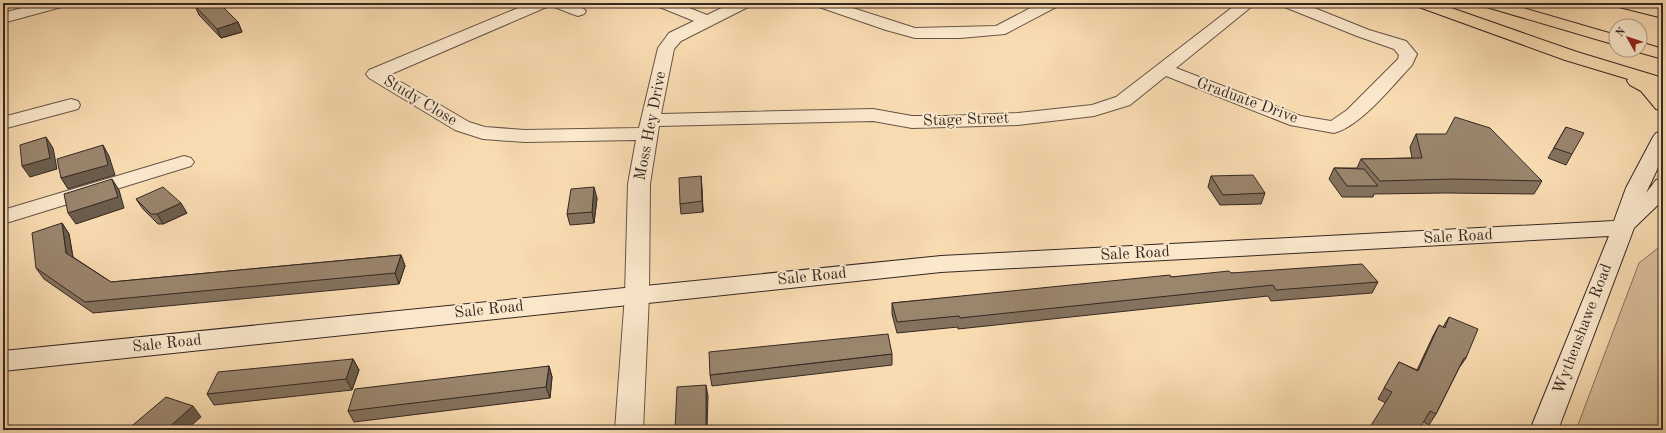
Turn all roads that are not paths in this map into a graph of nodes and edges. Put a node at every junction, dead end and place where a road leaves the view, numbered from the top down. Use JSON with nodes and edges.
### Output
{"nodes":[{"id":1,"x":59,"y":3,"type":"edge"},
{"id":2,"x":543,"y":3,"type":"edge"},
{"id":3,"x":558,"y":3,"type":"edge"},
{"id":4,"x":664,"y":3,"type":"edge"},
{"id":5,"x":744,"y":3,"type":"edge"},
{"id":6,"x":822,"y":3,"type":"edge"},
{"id":7,"x":1052,"y":3,"type":"edge"},
{"id":8,"x":1248,"y":3,"type":"edge"},
{"id":9,"x":1288,"y":3,"type":"edge"},
{"id":10,"x":1422,"y":3,"type":"edge"},
{"id":11,"x":1489,"y":3,"type":"edge"},
{"id":12,"x":1539,"y":3,"type":"edge"},
{"id":13,"x":1621,"y":3,"type":"edge"},
{"id":14,"x":578,"y":11,"type":"dead end"},
{"id":15,"x":1660,"y":12,"type":"edge"},
{"id":16,"x":3,"y":18,"type":"edge"},
{"id":17,"x":708,"y":21,"type":"junction"},
{"id":18,"x":1578,"y":22,"type":"junction"},
{"id":19,"x":1608,"y":25,"type":"edge"},
{"id":20,"x":1648,"y":34,"type":"edge"},
{"id":21,"x":1608,"y":36,"type":"edge"},
{"id":22,"x":1663,"y":38,"type":"edge"},
{"id":23,"x":1648,"y":49,"type":"edge"},
{"id":24,"x":1663,"y":54,"type":"edge"},
{"id":25,"x":1610,"y":68,"type":"junction"},
{"id":26,"x":1164,"y":69,"type":"junction"},
{"id":27,"x":1663,"y":84,"type":"edge"},
{"id":28,"x":71,"y":105,"type":"dead end"},
{"id":29,"x":1663,"y":105,"type":"edge"},
{"id":30,"x":3,"y":123,"type":"edge"},
{"id":31,"x":648,"y":127,"type":"junction"},
{"id":32,"x":1663,"y":137,"type":"edge"},
{"id":33,"x":184,"y":162,"type":"dead end"},
{"id":34,"x":1656,"y":164,"type":"edge"},
{"id":35,"x":1663,"y":184,"type":"edge"},
{"id":36,"x":3,"y":217,"type":"edge"},
{"id":37,"x":1623,"y":228,"type":"junction"},
{"id":38,"x":637,"y":295,"type":"junction"},
{"id":39,"x":3,"y":361,"type":"edge"},
{"id":40,"x":629,"y":430,"type":"edge"},
{"id":41,"x":1544,"y":430,"type":"edge"}],
"edges":[{"from":1,"to":16,"type":"street"},
{"from":2,"to":31,"type":"street","name":"Study Close"},
{"from":3,"to":14,"type":"street"},
{"from":4,"to":17,"type":"street"},
{"from":5,"to":17,"type":"street","name":"Moss Hey Drive"},
{"from":6,"to":7,"type":"street"},
{"from":8,"to":26,"type":"street","name":"Stage Street"},
{"from":9,"to":26,"type":"street","name":"Graduate Drive"},
{"from":10,"to":25,"type":"highway"},
{"from":11,"to":18,"type":"highway"},
{"from":12,"to":18,"type":"highway"},
{"from":13,"to":15,"type":"highway"},
{"from":17,"to":31,"type":"street","name":"Moss Hey Drive"},
{"from":18,"to":19,"type":"highway"},
{"from":18,"to":21,"type":"highway"},
{"from":20,"to":22,"type":"highway"},
{"from":23,"to":24,"type":"highway"},
{"from":25,"to":27,"type":"highway"},
{"from":25,"to":29,"type":"highway"},
{"from":26,"to":31,"type":"street","name":"Stage Street"},
{"from":28,"to":30,"type":"street"},
{"from":31,"to":38,"type":"street","name":"Moss Hey Drive"},
{"from":32,"to":34,"type":"street","name":"Wythenshawe Road"},
{"from":33,"to":36,"type":"street"},
{"from":34,"to":37,"type":"street","name":"Wythenshawe Road"},
{"from":35,"to":37,"type":"street","name":"Wythenshawe Road"},
{"from":37,"to":38,"type":"street","name":"Sale Road"},
{"from":37,"to":41,"type":"street","name":"Wythenshawe Road"},
{"from":38,"to":39,"type":"street","name":"Sale Road"},
{"from":38,"to":40,"type":"street","name":"Moss Hey Drive"}]}
